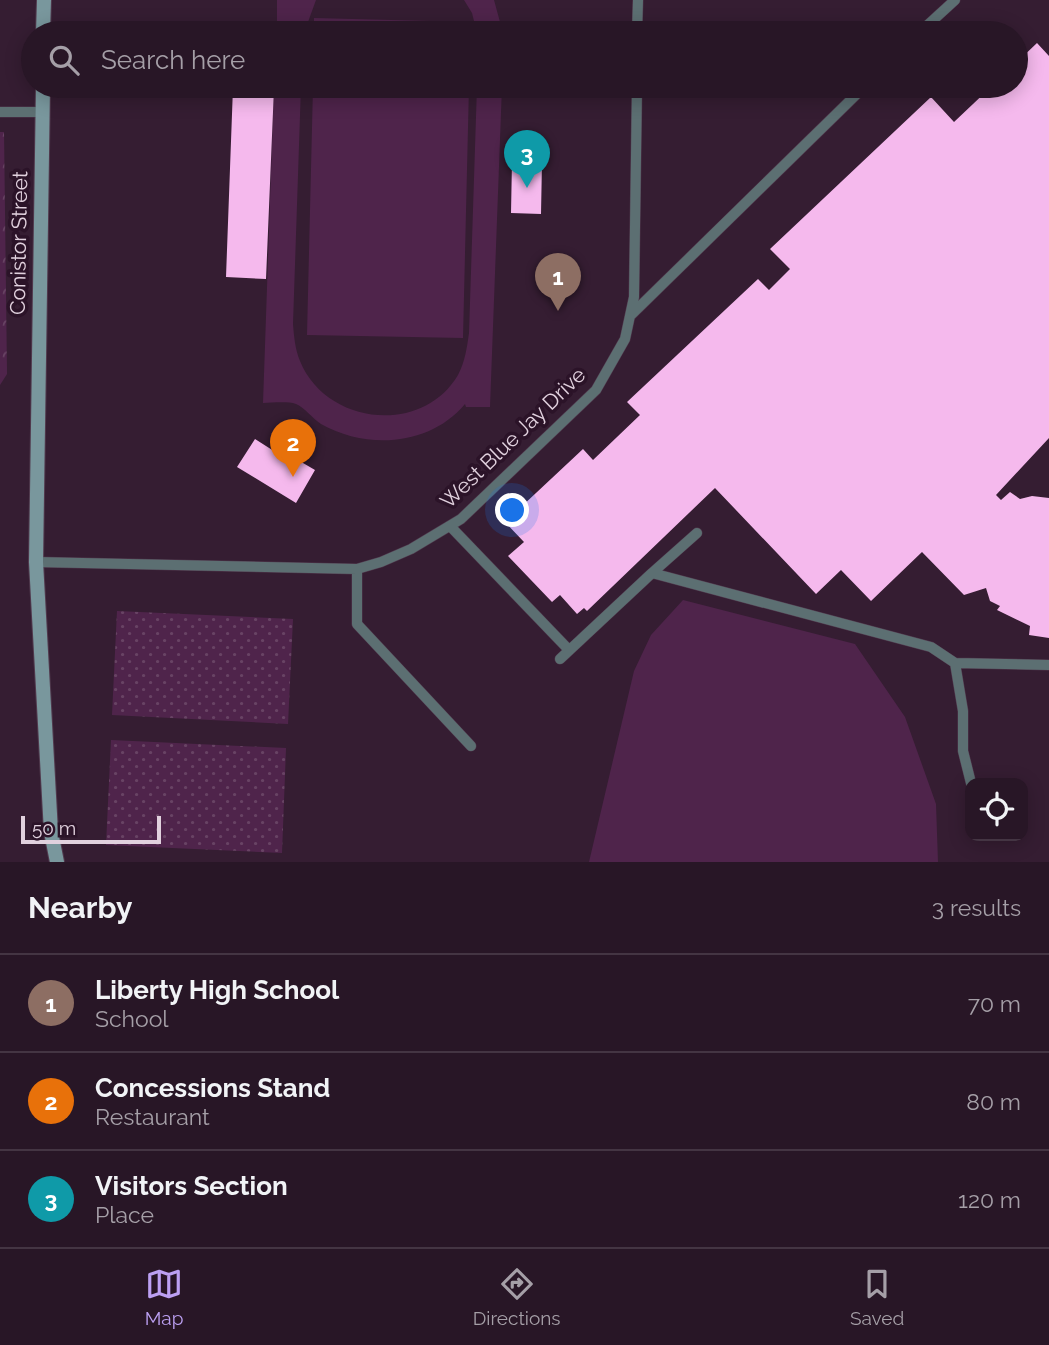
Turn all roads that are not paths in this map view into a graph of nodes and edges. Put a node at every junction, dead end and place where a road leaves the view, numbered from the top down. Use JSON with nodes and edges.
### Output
{"nodes":[{"id":1,"x":44,"y":0,"type":"edge"},
{"id":2,"x":638,"y":0,"type":"edge"},
{"id":3,"x":955,"y":0,"type":"edge"},
{"id":4,"x":43,"y":21,"type":"edge"},
{"id":5,"x":638,"y":21,"type":"edge"},
{"id":6,"x":932,"y":21,"type":"edge"},
{"id":7,"x":43,"y":98,"type":"edge"},
{"id":8,"x":637,"y":98,"type":"edge"},
{"id":9,"x":853,"y":98,"type":"edge"},
{"id":10,"x":0,"y":112,"type":"edge"},
{"id":11,"x":42,"y":112,"type":"junction"},
{"id":12,"x":630,"y":316,"type":"junction"},
{"id":13,"x":450,"y":526,"type":"junction"},
{"id":14,"x":697,"y":533,"type":"dead end"},
{"id":15,"x":36,"y":562,"type":"junction"},
{"id":16,"x":357,"y":569,"type":"junction"},
{"id":17,"x":652,"y":573,"type":"junction"},
{"id":18,"x":569,"y":650,"type":"junction"},
{"id":19,"x":560,"y":659,"type":"dead end"},
{"id":20,"x":955,"y":663,"type":"junction"},
{"id":21,"x":1049,"y":665,"type":"edge"},
{"id":22,"x":471,"y":746,"type":"dead end"},
{"id":23,"x":970,"y":778,"type":"edge"},
{"id":24,"x":57,"y":862,"type":"edge"}],
"edges":[{"from":1,"to":4,"type":"main road"},
{"from":2,"to":5,"type":"lane"},
{"from":3,"to":6,"type":"lane"},
{"from":7,"to":11,"type":"main road","name":"Conistor Street"},
{"from":8,"to":12,"type":"lane","name":"West Blue Jay Drive"},
{"from":9,"to":12,"type":"lane"},
{"from":10,"to":11,"type":"lane"},
{"from":11,"to":15,"type":"main road","name":"Conistor Street"},
{"from":12,"to":13,"type":"lane","name":"West Blue Jay Drive"},
{"from":13,"to":16,"type":"lane","name":"West Blue Jay Drive"},
{"from":13,"to":18,"type":"lane"},
{"from":14,"to":17,"type":"lane"},
{"from":15,"to":16,"type":"lane","name":"West Blue Jay Drive"},
{"from":15,"to":24,"type":"main road","name":"Conistor Street"},
{"from":16,"to":22,"type":"lane"},
{"from":17,"to":18,"type":"lane"},
{"from":17,"to":20,"type":"lane"},
{"from":18,"to":19,"type":"lane"},
{"from":20,"to":21,"type":"lane"},
{"from":20,"to":23,"type":"lane"}]}
